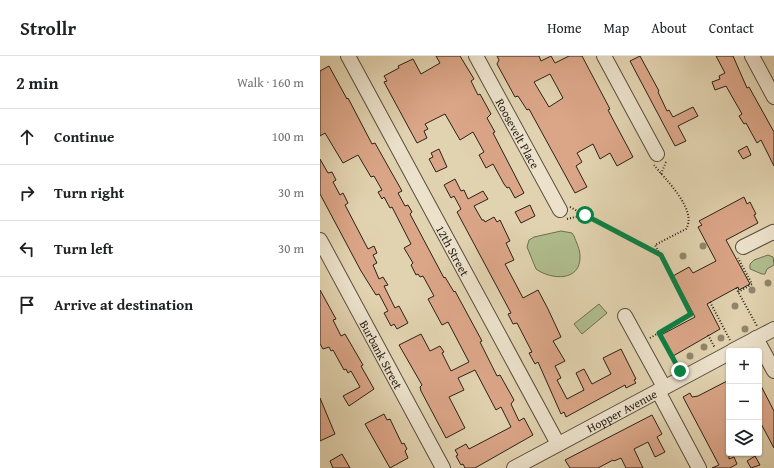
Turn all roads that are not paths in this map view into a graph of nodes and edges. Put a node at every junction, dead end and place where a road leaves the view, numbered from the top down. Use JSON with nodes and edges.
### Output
{"nodes":[{"id":1,"x":348,"y":56,"type":"edge"},
{"id":2,"x":476,"y":56,"type":"edge"},
{"id":3,"x":604,"y":56,"type":"edge"},
{"id":4,"x":752,"y":56,"type":"edge"},
{"id":5,"x":774,"y":96,"type":"edge"},
{"id":6,"x":653,"y":157,"type":"road end"},
{"id":7,"x":565,"y":208,"type":"road end"},
{"id":8,"x":774,"y":233,"type":"edge"},
{"id":9,"x":320,"y":240,"type":"edge"},
{"id":10,"x":743,"y":247,"type":"road end"},
{"id":11,"x":625,"y":316,"type":"dead end"},
{"id":12,"x":774,"y":329,"type":"edge"},
{"id":13,"x":757,"y":334,"type":"junction"},
{"id":14,"x":731,"y":348,"type":"edge"},
{"id":15,"x":726,"y":351,"type":"edge"},
{"id":16,"x":774,"y":371,"type":"edge"},
{"id":17,"x":661,"y":389,"type":"junction"},
{"id":18,"x":558,"y":444,"type":"junction"},
{"id":19,"x":443,"y":468,"type":"edge"},
{"id":20,"x":514,"y":468,"type":"edge"},
{"id":21,"x":699,"y":468,"type":"edge"}],
"edges":[{"from":1,"to":18,"type":"street","name":"12th Street"},
{"from":2,"to":7,"type":"street","name":"Roosevelt Place"},
{"from":3,"to":6,"type":"street"},
{"from":4,"to":5,"type":"street"},
{"from":8,"to":10,"type":"street"},
{"from":9,"to":19,"type":"street","name":"Burbank Street"},
{"from":11,"to":17,"type":"street"},
{"from":12,"to":13,"type":"street","name":"Hopper Avenue"},
{"from":13,"to":14,"type":"street","name":"Hopper Avenue"},
{"from":13,"to":16,"type":"street"},
{"from":15,"to":17,"type":"street","name":"Hopper Avenue"},
{"from":17,"to":18,"type":"street","name":"Hopper Avenue"},
{"from":17,"to":21,"type":"street"},
{"from":18,"to":20,"type":"street","name":"Hopper Avenue"}]}
